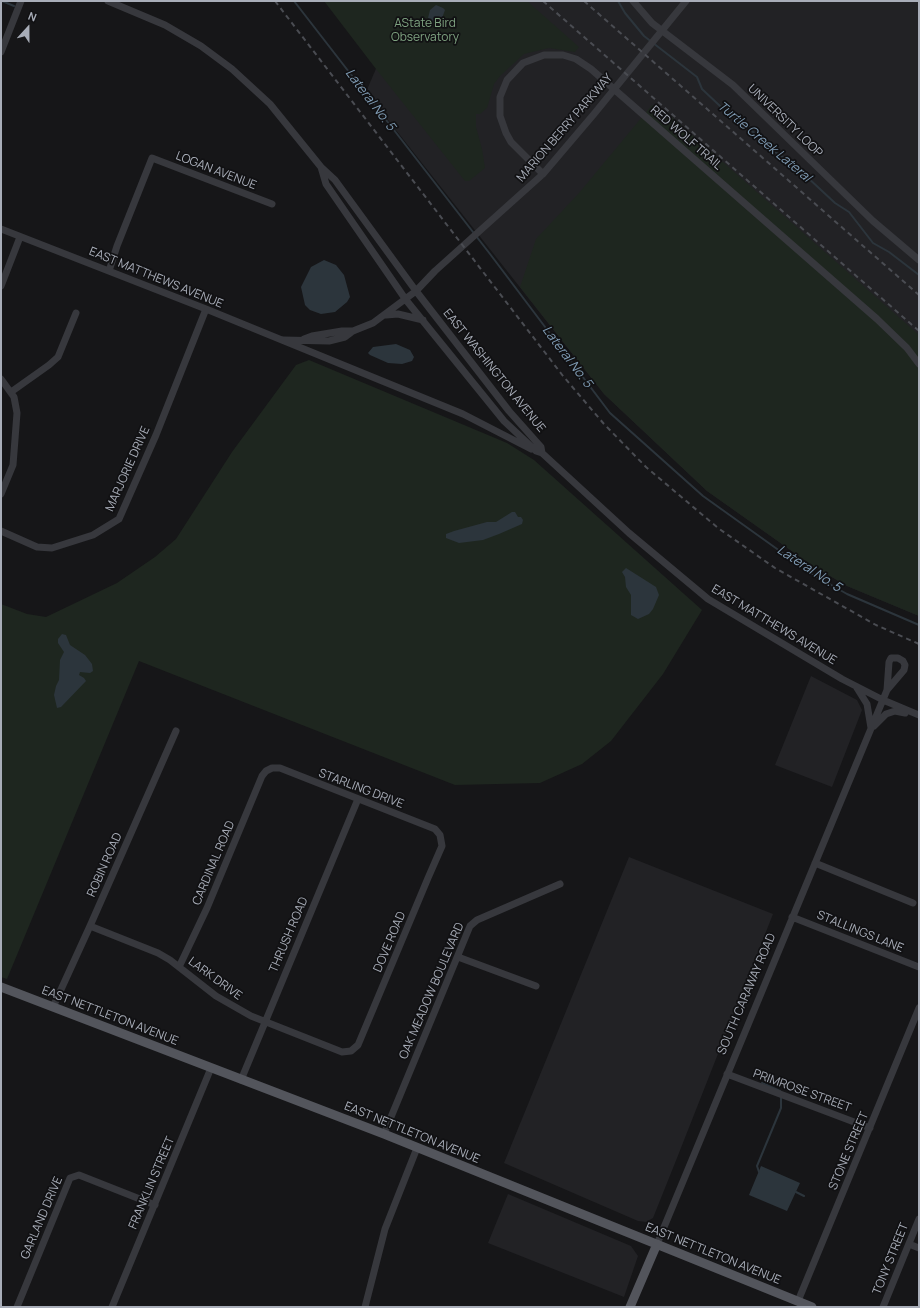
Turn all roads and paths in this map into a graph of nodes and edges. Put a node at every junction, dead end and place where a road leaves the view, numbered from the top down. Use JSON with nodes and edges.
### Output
{"nodes":[{"id":1,"x":22,"y":1,"type":"edge"},
{"id":2,"x":108,"y":1,"type":"edge"},
{"id":3,"x":633,"y":1,"type":"edge"},
{"id":4,"x":686,"y":1,"type":"edge"},
{"id":5,"x":1,"y":52,"type":"edge"},
{"id":6,"x":321,"y":167,"type":"junction"},
{"id":7,"x":543,"y":174,"type":"junction"},
{"id":8,"x":272,"y":204,"type":"dead end"},
{"id":9,"x":1,"y":229,"type":"edge"},
{"id":10,"x":20,"y":236,"type":"junction"},
{"id":11,"x":919,"y":260,"type":"edge"},
{"id":12,"x":109,"y":271,"type":"junction"},
{"id":13,"x":1,"y":286,"type":"edge"},
{"id":14,"x":416,"y":291,"type":"junction"},
{"id":15,"x":406,"y":300,"type":"junction"},
{"id":16,"x":206,"y":309,"type":"junction"},
{"id":17,"x":76,"y":313,"type":"dead end"},
{"id":18,"x":386,"y":315,"type":"junction"},
{"id":19,"x":423,"y":320,"type":"junction"},
{"id":20,"x":280,"y":340,"type":"junction"},
{"id":21,"x":919,"y":364,"type":"edge"},
{"id":22,"x":1,"y":378,"type":"edge"},
{"id":23,"x":11,"y":392,"type":"junction"},
{"id":24,"x":539,"y":452,"type":"junction"},
{"id":25,"x":1,"y":494,"type":"edge"},
{"id":26,"x":1,"y":531,"type":"edge"},
{"id":27,"x":853,"y":685,"type":"junction"},
{"id":28,"x":887,"y":690,"type":"dead end"},
{"id":29,"x":883,"y":700,"type":"junction"},
{"id":30,"x":918,"y":715,"type":"edge"},
{"id":31,"x":871,"y":730,"type":"junction"},
{"id":32,"x":176,"y":731,"type":"dead end"},
{"id":33,"x":270,"y":769,"type":"joint"},
{"id":34,"x":358,"y":799,"type":"junction"},
{"id":35,"x":441,"y":837,"type":"joint"},
{"id":36,"x":815,"y":863,"type":"junction"},
{"id":37,"x":560,"y":884,"type":"dead end"},
{"id":38,"x":913,"y":903,"type":"dead end"},
{"id":39,"x":792,"y":917,"type":"junction"},
{"id":40,"x":90,"y":926,"type":"junction"},
{"id":41,"x":458,"y":957,"type":"junction"},
{"id":42,"x":179,"y":967,"type":"junction"},
{"id":43,"x":919,"y":967,"type":"edge"},
{"id":44,"x":536,"y":986,"type":"dead end"},
{"id":45,"x":1,"y":987,"type":"edge"},
{"id":46,"x":53,"y":1007,"type":"junction"},
{"id":47,"x":919,"y":1008,"type":"edge"},
{"id":48,"x":265,"y":1021,"type":"junction"},
{"id":49,"x":351,"y":1051,"type":"joint"},
{"id":50,"x":211,"y":1068,"type":"junction"},
{"id":51,"x":727,"y":1074,"type":"junction"},
{"id":52,"x":241,"y":1080,"type":"junction"},
{"id":53,"x":870,"y":1128,"type":"junction"},
{"id":54,"x":384,"y":1134,"type":"junction"},
{"id":55,"x":417,"y":1148,"type":"junction"},
{"id":56,"x":155,"y":1204,"type":"junction"},
{"id":57,"x":919,"y":1219,"type":"edge"},
{"id":58,"x":657,"y":1244,"type":"junction"},
{"id":59,"x":909,"y":1244,"type":"junction"},
{"id":60,"x":919,"y":1248,"type":"edge"},
{"id":61,"x":798,"y":1301,"type":"junction"},
{"id":62,"x":17,"y":1307,"type":"edge"},
{"id":63,"x":112,"y":1307,"type":"edge"},
{"id":64,"x":365,"y":1307,"type":"edge"},
{"id":65,"x":630,"y":1307,"type":"edge"},
{"id":66,"x":812,"y":1307,"type":"edge"},
{"id":67,"x":883,"y":1307,"type":"edge"}],
"edges":[{"from":1,"to":5,"type":"street"},
{"from":2,"to":6,"type":"street","name":"EAST WASHINGTON AVENUE"},
{"from":3,"to":11,"type":"street","name":"UNIVERSITY LOOP"},
{"from":4,"to":7,"type":"street","name":"MARION BERRY PARKWAY"},
{"from":6,"to":14,"type":"street","name":"EAST WASHINGTON AVENUE"},
{"from":6,"to":15,"type":"street","name":"EAST WASHINGTON AVENUE"},
{"from":7,"to":14,"type":"street","name":"MARION BERRY PARKWAY"},
{"from":7,"to":21,"type":"street","name":"RED WOLF TRAIL"},
{"from":8,"to":12,"type":"street","name":"LOGAN AVENUE"},
{"from":9,"to":10,"type":"street","name":"EAST MATTHEWS AVENUE"},
{"from":10,"to":12,"type":"street","name":"EAST MATTHEWS AVENUE"},
{"from":10,"to":13,"type":"street"},
{"from":12,"to":16,"type":"street","name":"EAST MATTHEWS AVENUE"},
{"from":14,"to":15,"type":"street","name":"EAST MATTHEWS AVENUE"},
{"from":14,"to":24,"type":"street","name":"EAST WASHINGTON AVENUE"},
{"from":15,"to":18,"type":"street","name":"EAST MATTHEWS AVENUE"},
{"from":15,"to":19,"type":"street","name":"EAST WASHINGTON AVENUE"},
{"from":16,"to":20,"type":"street","name":"EAST MATTHEWS AVENUE"},
{"from":16,"to":26,"type":"street","name":"MARJORIE DRIVE"},
{"from":17,"to":23,"type":"street"},
{"from":18,"to":19,"type":"street"},
{"from":18,"to":20,"type":"street","name":"EAST MATTHEWS AVENUE"},
{"from":19,"to":24,"type":"street","name":"EAST WASHINGTON AVENUE"},
{"from":20,"to":24,"type":"street"},
{"from":22,"to":23,"type":"street"},
{"from":23,"to":25,"type":"street"},
{"from":24,"to":27,"type":"street","name":"EAST MATTHEWS AVENUE"},
{"from":27,"to":29,"type":"street","name":"EAST MATTHEWS AVENUE"},
{"from":27,"to":31,"type":"street"},
{"from":28,"to":29,"type":"street","name":"SOUTH CARAWAY ROAD"},
{"from":29,"to":30,"type":"street","name":"EAST MATTHEWS AVENUE"},
{"from":29,"to":31,"type":"street","name":"SOUTH CARAWAY ROAD"},
{"from":30,"to":31,"type":"street"},
{"from":31,"to":36,"type":"street","name":"SOUTH CARAWAY ROAD"},
{"from":32,"to":40,"type":"street","name":"ROBIN ROAD"},
{"from":33,"to":34,"type":"street","name":"STARLING DRIVE"},
{"from":33,"to":42,"type":"street","name":"CARDINAL ROAD"},
{"from":34,"to":35,"type":"street","name":"STARLING DRIVE"},
{"from":34,"to":48,"type":"street","name":"THRUSH ROAD"},
{"from":35,"to":49,"type":"street","name":"DOVE ROAD"},
{"from":36,"to":38,"type":"street"},
{"from":36,"to":39,"type":"street","name":"SOUTH CARAWAY ROAD"},
{"from":37,"to":41,"type":"street","name":"OAK MEADOW BOULEVARD"},
{"from":39,"to":43,"type":"street","name":"STALLINGS LANE"},
{"from":39,"to":51,"type":"street","name":"SOUTH CARAWAY ROAD"},
{"from":40,"to":42,"type":"street","name":"LARK DRIVE"},
{"from":40,"to":46,"type":"street","name":"ROBIN ROAD"},
{"from":41,"to":44,"type":"street"},
{"from":41,"to":54,"type":"street","name":"OAK MEADOW BOULEVARD"},
{"from":42,"to":48,"type":"street","name":"LARK DRIVE"},
{"from":45,"to":46,"type":"main road","name":"EAST NETTLETON AVENUE"},
{"from":46,"to":50,"type":"main road","name":"EAST NETTLETON AVENUE"},
{"from":47,"to":53,"type":"street","name":"STONE STREET"},
{"from":48,"to":49,"type":"street","name":"LARK DRIVE"},
{"from":48,"to":52,"type":"street","name":"THRUSH ROAD"},
{"from":50,"to":52,"type":"main road","name":"EAST NETTLETON AVENUE"},
{"from":50,"to":56,"type":"street","name":"FRANKLIN STREET"},
{"from":51,"to":53,"type":"street","name":"PRIMROSE STREET"},
{"from":51,"to":58,"type":"street","name":"SOUTH CARAWAY ROAD"},
{"from":52,"to":54,"type":"main road","name":"EAST NETTLETON AVENUE"},
{"from":53,"to":61,"type":"street","name":"STONE STREET"},
{"from":54,"to":55,"type":"main road","name":"EAST NETTLETON AVENUE"},
{"from":55,"to":58,"type":"main road","name":"EAST NETTLETON AVENUE"},
{"from":55,"to":64,"type":"street"},
{"from":56,"to":62,"type":"street","name":"GARLAND DRIVE"},
{"from":56,"to":63,"type":"street","name":"FRANKLIN STREET"},
{"from":57,"to":59,"type":"street","name":"TONY STREET"},
{"from":58,"to":61,"type":"main road","name":"EAST NETTLETON AVENUE"},
{"from":58,"to":65,"type":"main road","name":"SOUTH CARAWAY ROAD"},
{"from":59,"to":60,"type":"street"},
{"from":59,"to":67,"type":"street","name":"TONY STREET"},
{"from":61,"to":66,"type":"main road","name":"EAST NETTLETON AVENUE"}]}
